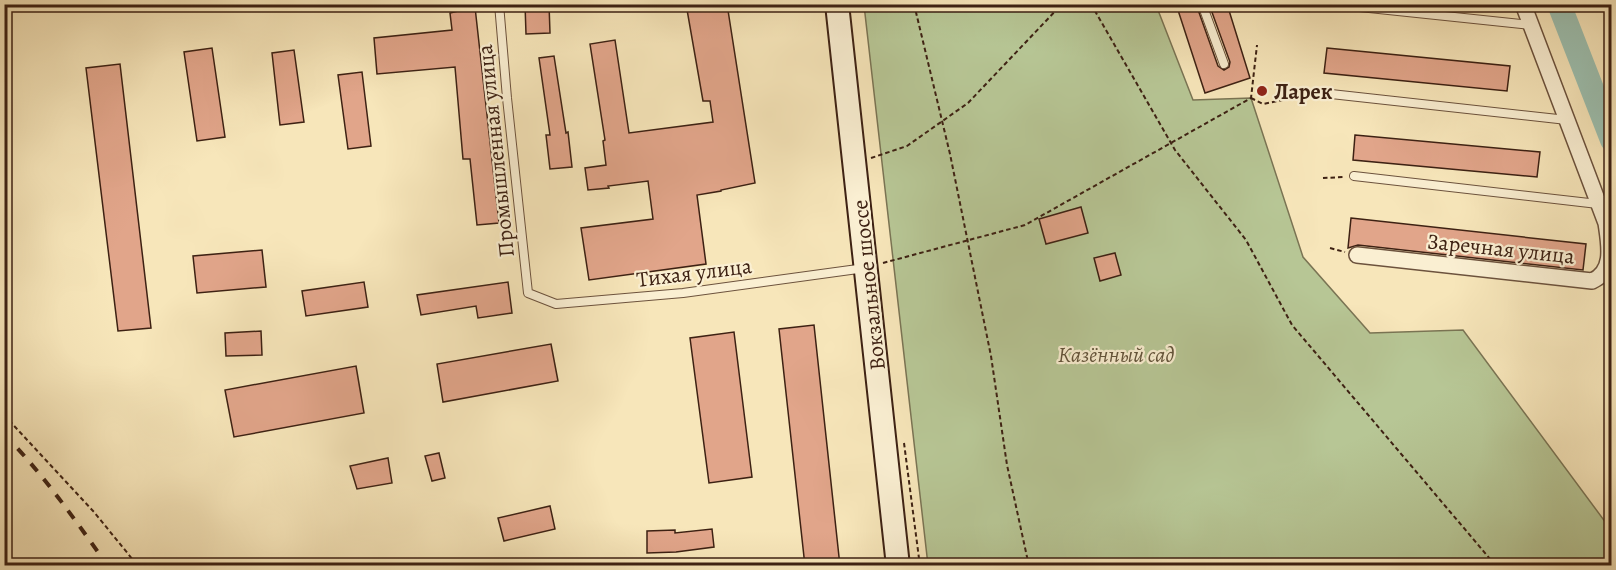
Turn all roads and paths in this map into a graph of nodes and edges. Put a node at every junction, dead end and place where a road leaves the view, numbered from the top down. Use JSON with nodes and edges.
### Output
{"nodes":[{"id":1,"x":499,"y":4,"type":"edge"},
{"id":2,"x":837,"y":4,"type":"edge"},
{"id":3,"x":914,"y":4,"type":"edge"},
{"id":4,"x":1062,"y":4,"type":"edge"},
{"id":5,"x":1091,"y":4,"type":"edge"},
{"id":6,"x":1202,"y":4,"type":"edge"},
{"id":7,"x":1331,"y":4,"type":"edge"},
{"id":8,"x":1523,"y":4,"type":"edge"},
{"id":9,"x":1531,"y":25,"type":"junction"},
{"id":10,"x":1257,"y":45,"type":"dead end"},
{"id":11,"x":1224,"y":64,"type":"dead end"},
{"id":12,"x":1322,"y":93,"type":"joint"},
{"id":13,"x":1251,"y":98,"type":"junction"},
{"id":14,"x":1567,"y":120,"type":"junction"},
{"id":15,"x":942,"y":121,"type":"junction"},
{"id":16,"x":1171,"y":143,"type":"junction"},
{"id":17,"x":871,"y":158,"type":"dead end"},
{"id":18,"x":1354,"y":176,"type":"joint"},
{"id":19,"x":1323,"y":178,"type":"dead end"},
{"id":20,"x":1598,"y":204,"type":"junction"},
{"id":21,"x":967,"y":240,"type":"junction"},
{"id":22,"x":1357,"y":255,"type":"dead end"},
{"id":23,"x":866,"y":268,"type":"junction"},
{"id":24,"x":528,"y":293,"type":"joint"},
{"id":25,"x":4,"y":415,"type":"edge"},
{"id":26,"x":138,"y":566,"type":"edge"},
{"id":27,"x":898,"y":566,"type":"edge"},
{"id":28,"x":1029,"y":566,"type":"edge"},
{"id":29,"x":1496,"y":566,"type":"edge"}],
"edges":[{"from":1,"to":24,"type":"lane","name":"Промышленная улица"},
{"from":2,"to":23,"type":"main road","name":"Вокзальное шоссе"},
{"from":3,"to":15,"type":"path"},
{"from":4,"to":15,"type":"path"},
{"from":5,"to":16,"type":"path"},
{"from":6,"to":11,"type":"lane"},
{"from":7,"to":9,"type":"lane"},
{"from":8,"to":9,"type":"street","name":"Заречная улица"},
{"from":9,"to":14,"type":"street","name":"Заречная улица"},
{"from":10,"to":13,"type":"path"},
{"from":12,"to":13,"type":"path"},
{"from":12,"to":14,"type":"lane"},
{"from":13,"to":16,"type":"path"},
{"from":14,"to":20,"type":"street","name":"Заречная улица"},
{"from":15,"to":17,"type":"path"},
{"from":15,"to":21,"type":"path"},
{"from":16,"to":21,"type":"path"},
{"from":16,"to":29,"type":"path"},
{"from":18,"to":19,"type":"path"},
{"from":18,"to":20,"type":"lane"},
{"from":20,"to":22,"type":"street","name":"Заречная улица"},
{"from":21,"to":23,"type":"path"},
{"from":21,"to":28,"type":"path"},
{"from":23,"to":24,"type":"lane","name":"Тихая улица"},
{"from":23,"to":27,"type":"main road","name":"Вокзальное шоссе"},
{"from":25,"to":26,"type":"path"}]}
